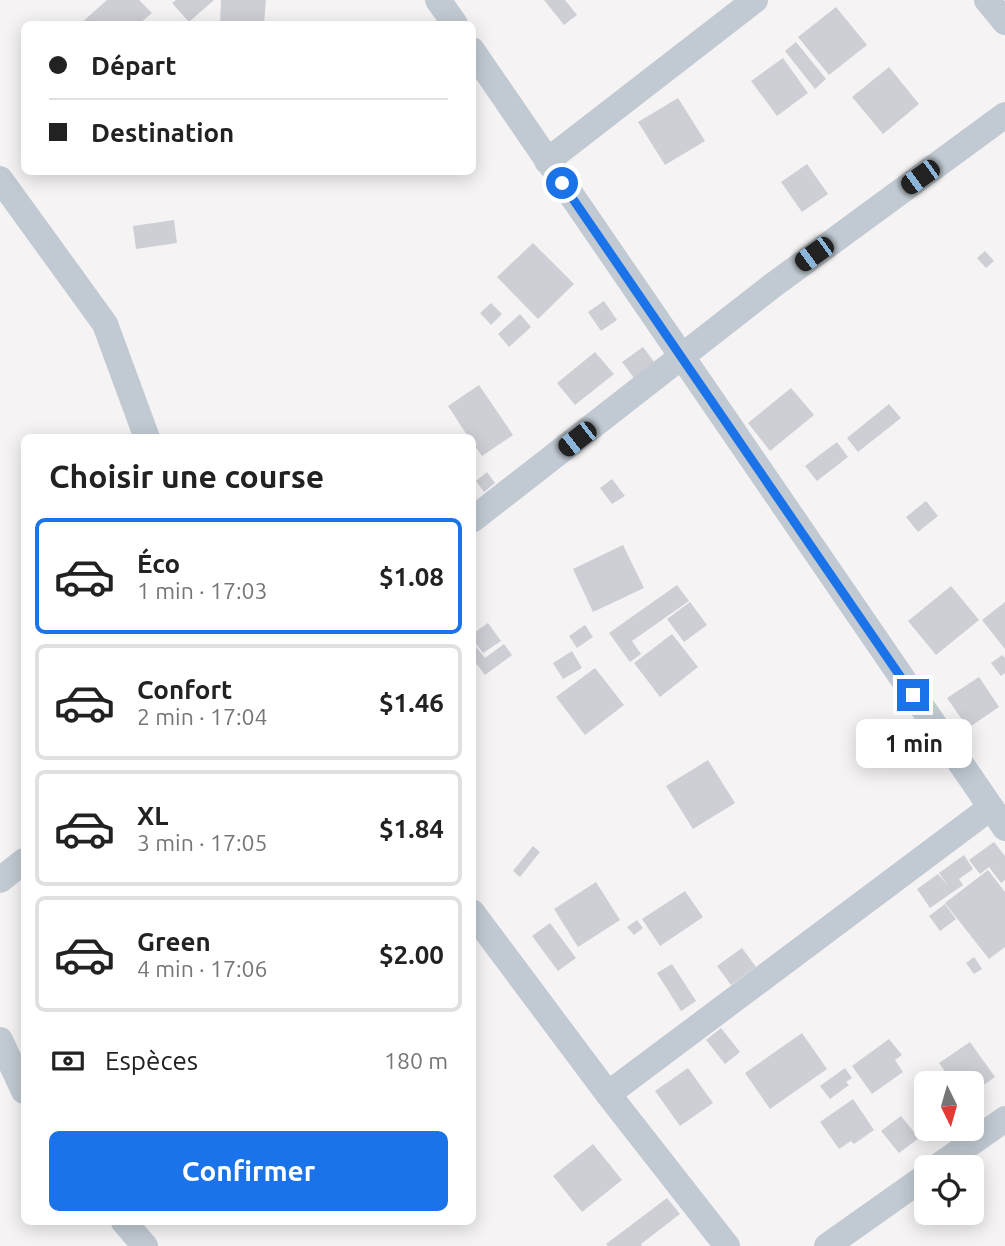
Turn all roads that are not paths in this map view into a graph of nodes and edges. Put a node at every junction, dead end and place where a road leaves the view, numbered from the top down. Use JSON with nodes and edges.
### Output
{"nodes":[{"id":1,"x":438,"y":0,"type":"edge"},
{"id":2,"x":755,"y":0,"type":"edge"},
{"id":3,"x":987,"y":0,"type":"edge"},
{"id":4,"x":453,"y":21,"type":"edge"},
{"id":5,"x":1005,"y":22,"type":"edge"},
{"id":6,"x":476,"y":56,"type":"edge"},
{"id":7,"x":1005,"y":114,"type":"edge"},
{"id":8,"x":547,"y":161,"type":"junction"},
{"id":9,"x":0,"y":178,"type":"edge"},
{"id":10,"x":681,"y":358,"type":"junction"},
{"id":11,"x":146,"y":434,"type":"edge"},
{"id":12,"x":476,"y":517,"type":"edge"},
{"id":13,"x":998,"y":818,"type":"edge"},
{"id":14,"x":21,"y":863,"type":"edge"},
{"id":15,"x":0,"y":880,"type":"edge"},
{"id":16,"x":476,"y":917,"type":"edge"},
{"id":17,"x":0,"y":1040,"type":"edge"},
{"id":18,"x":21,"y":1085,"type":"edge"},
{"id":19,"x":608,"y":1094,"type":"junction"},
{"id":20,"x":1005,"y":1119,"type":"edge"},
{"id":21,"x":954,"y":1155,"type":"edge"},
{"id":22,"x":914,"y":1184,"type":"edge"},
{"id":23,"x":127,"y":1225,"type":"edge"},
{"id":24,"x":145,"y":1246,"type":"edge"},
{"id":25,"x":727,"y":1246,"type":"edge"},
{"id":26,"x":827,"y":1246,"type":"edge"}],
"edges":[{"from":1,"to":4,"type":"street"},
{"from":2,"to":8,"type":"street"},
{"from":3,"to":5,"type":"street"},
{"from":6,"to":8,"type":"street"},
{"from":7,"to":10,"type":"street"},
{"from":8,"to":10,"type":"street"},
{"from":9,"to":11,"type":"street"},
{"from":10,"to":12,"type":"street"},
{"from":10,"to":13,"type":"street"},
{"from":13,"to":19,"type":"street"},
{"from":14,"to":15,"type":"street"},
{"from":16,"to":19,"type":"street"},
{"from":17,"to":18,"type":"street"},
{"from":19,"to":25,"type":"street"},
{"from":20,"to":21,"type":"street"},
{"from":22,"to":26,"type":"street"},
{"from":23,"to":24,"type":"street"}]}
